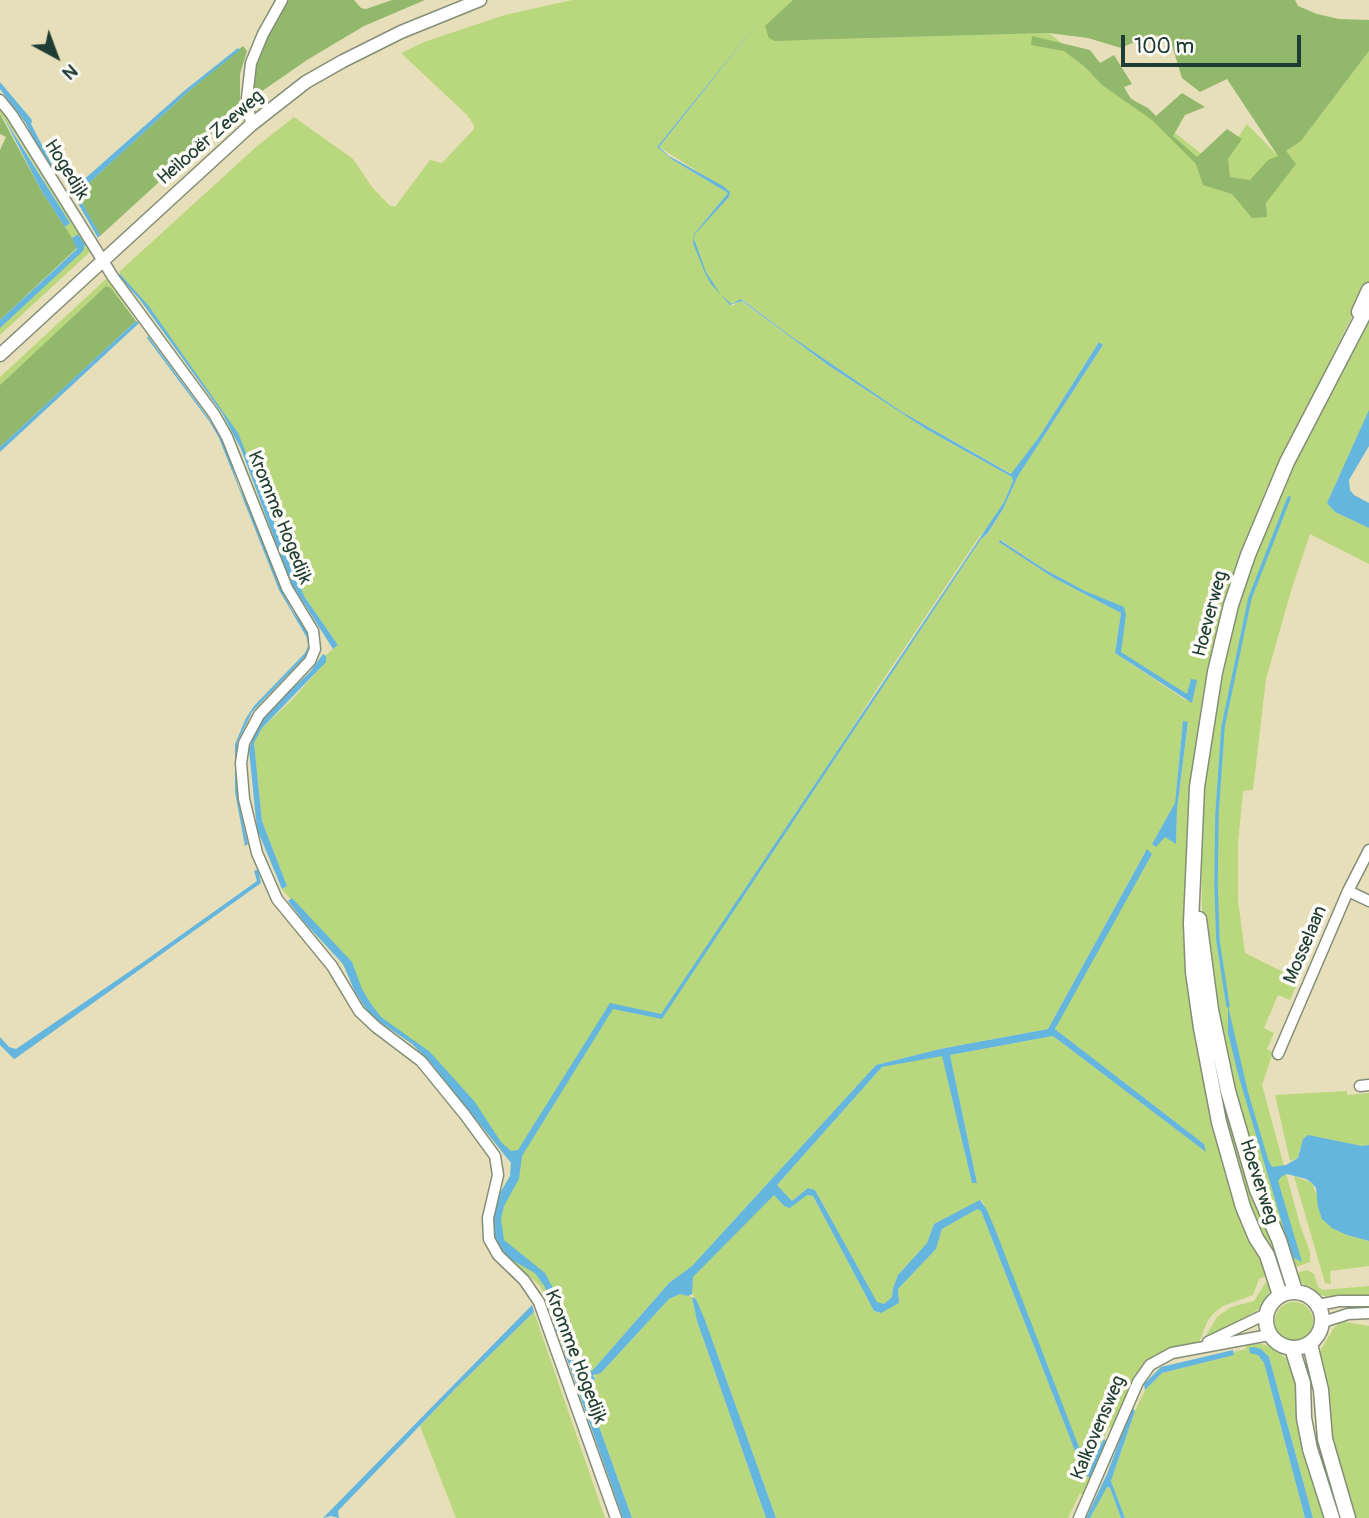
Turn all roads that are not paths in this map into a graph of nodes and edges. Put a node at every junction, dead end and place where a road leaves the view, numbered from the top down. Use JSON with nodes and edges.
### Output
{"nodes":[{"id":1,"x":282,"y":0,"type":"edge"},
{"id":2,"x":480,"y":0,"type":"edge"},
{"id":3,"x":0,"y":100,"type":"edge"},
{"id":4,"x":251,"y":125,"type":"junction"},
{"id":5,"x":102,"y":260,"type":"junction"},
{"id":6,"x":1369,"y":290,"type":"edge"},
{"id":7,"x":1369,"y":304,"type":"edge"},
{"id":8,"x":0,"y":355,"type":"edge"},
{"id":9,"x":1325,"y":386,"type":"junction"},
{"id":10,"x":1369,"y":850,"type":"edge"},
{"id":11,"x":1193,"y":869,"type":"junction"},
{"id":12,"x":1348,"y":891,"type":"junction"},
{"id":13,"x":1369,"y":901,"type":"edge"},
{"id":14,"x":1278,"y":1054,"type":"dead end"},
{"id":15,"x":1295,"y":1291,"type":"junction"},
{"id":16,"x":1280,"y":1295,"type":"junction"},
{"id":17,"x":1369,"y":1301,"type":"edge"},
{"id":18,"x":1318,"y":1305,"type":"junction"},
{"id":19,"x":1369,"y":1313,"type":"edge"},
{"id":20,"x":1266,"y":1314,"type":"junction"},
{"id":21,"x":1322,"y":1322,"type":"junction"},
{"id":22,"x":1269,"y":1335,"type":"junction"},
{"id":23,"x":1310,"y":1344,"type":"junction"},
{"id":24,"x":1200,"y":1348,"type":"junction"},
{"id":25,"x":1292,"y":1348,"type":"junction"},
{"id":26,"x":616,"y":1518,"type":"edge"},
{"id":27,"x":1079,"y":1518,"type":"edge"},
{"id":28,"x":1332,"y":1518,"type":"edge"},
{"id":29,"x":1348,"y":1518,"type":"edge"}],
"edges":[{"from":1,"to":4,"type":"street"},
{"from":2,"to":4,"type":"street","name":"Heilooër Zeeweg"},
{"from":3,"to":5,"type":"street","name":"Hogedijk"},
{"from":4,"to":5,"type":"street","name":"Heilooër Zeeweg"},
{"from":5,"to":8,"type":"street","name":"Heilooër Zeeweg"},
{"from":5,"to":26,"type":"street","name":"Kromme Hogedijk"},
{"from":6,"to":9,"type":"main road","name":"Hoeverweg"},
{"from":7,"to":9,"type":"main road","name":"Hoeverweg"},
{"from":9,"to":11,"type":"main road","name":"Hoeverweg"},
{"from":10,"to":12,"type":"street","name":"Mosselaan"},
{"from":11,"to":15,"type":"main road","name":"Hoeverweg"},
{"from":11,"to":16,"type":"main road","name":"Hoeverweg"},
{"from":12,"to":13,"type":"street"},
{"from":12,"to":14,"type":"street","name":"Mosselaan"},
{"from":15,"to":16,"type":"main road"},
{"from":15,"to":18,"type":"main road"},
{"from":16,"to":20,"type":"main road"},
{"from":17,"to":18,"type":"street"},
{"from":18,"to":21,"type":"main road"},
{"from":19,"to":21,"type":"street"},
{"from":20,"to":22,"type":"main road"},
{"from":20,"to":24,"type":"street","name":"Kalkovensweg"},
{"from":21,"to":23,"type":"main road"},
{"from":22,"to":24,"type":"street","name":"Kalkovensweg"},
{"from":22,"to":25,"type":"main road"},
{"from":23,"to":25,"type":"main road"},
{"from":23,"to":29,"type":"main road"},
{"from":24,"to":27,"type":"street","name":"Kalkovensweg"},
{"from":25,"to":28,"type":"main road"}]}
